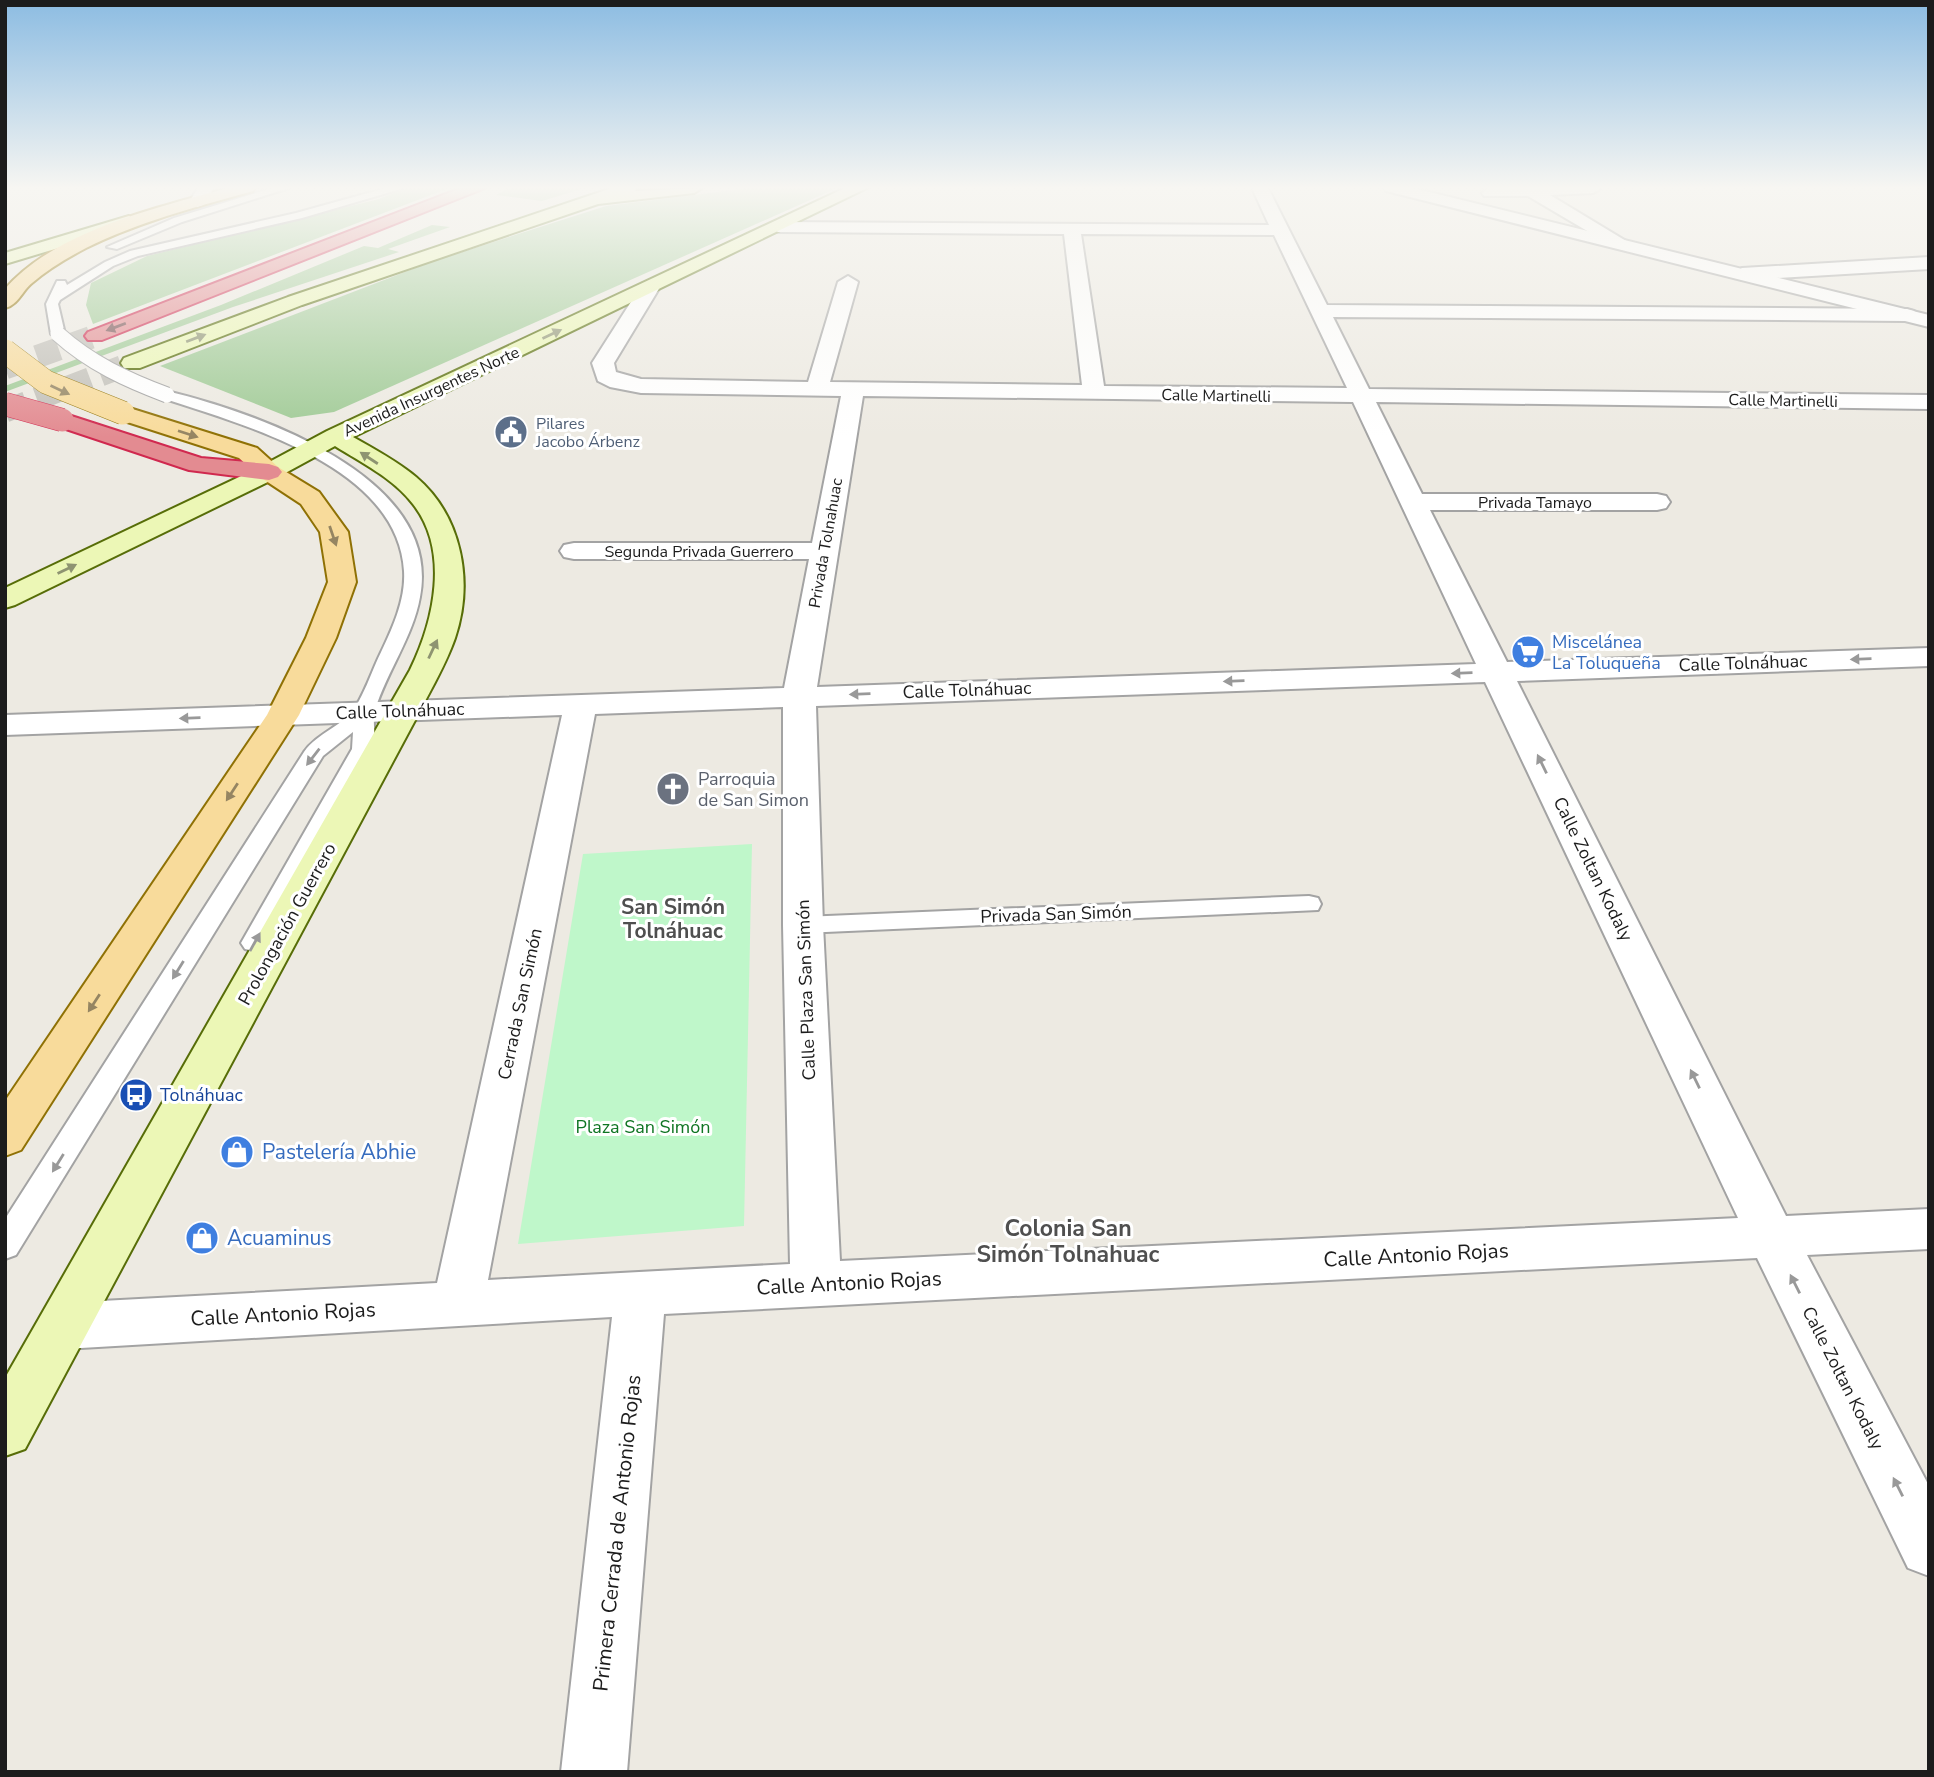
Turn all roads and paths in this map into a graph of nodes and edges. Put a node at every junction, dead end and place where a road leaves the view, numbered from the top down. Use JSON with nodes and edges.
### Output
{"nodes":[{"id":1,"x":37,"y":271,"type":"edge"},
{"id":2,"x":98,"y":271,"type":"edge"},
{"id":3,"x":262,"y":271,"type":"edge"},
{"id":4,"x":381,"y":271,"type":"edge"},
{"id":5,"x":686,"y":271,"type":"edge"},
{"id":6,"x":1078,"y":271,"type":"edge"},
{"id":7,"x":1299,"y":271,"type":"edge"},
{"id":8,"x":1730,"y":271,"type":"edge"},
{"id":9,"x":1785,"y":271,"type":"edge"},
{"id":10,"x":1802,"y":271,"type":"edge"},
{"id":11,"x":70,"y":274,"type":"dead end"},
{"id":12,"x":1742,"y":274,"type":"junction"},
{"id":13,"x":848,"y":282,"type":"dead end"},
{"id":14,"x":650,"y":288,"type":"junction"},
{"id":15,"x":56,"y":297,"type":"junction"},
{"id":16,"x":5,"y":302,"type":"edge"},
{"id":17,"x":1929,"y":302,"type":"edge"},
{"id":18,"x":1318,"y":311,"type":"junction"},
{"id":19,"x":1906,"y":315,"type":"junction"},
{"id":20,"x":1929,"y":321,"type":"edge"},
{"id":21,"x":95,"y":335,"type":"tunnel mouth"},
{"id":22,"x":5,"y":351,"type":"edge"},
{"id":23,"x":132,"y":363,"type":"tunnel mouth"},
{"id":24,"x":817,"y":389,"type":"junction"},
{"id":25,"x":853,"y":390,"type":"junction"},
{"id":26,"x":1094,"y":393,"type":"junction"},
{"id":27,"x":1362,"y":397,"type":"junction"},
{"id":28,"x":1917,"y":402,"type":"edge"},
{"id":29,"x":5,"y":404,"type":"edge"},
{"id":30,"x":1929,"y":419,"type":"edge"},
{"id":31,"x":335,"y":436,"type":"junction"},
{"id":32,"x":310,"y":450,"type":"junction"},
{"id":33,"x":269,"y":472,"type":"junction"},
{"id":34,"x":1413,"y":502,"type":"junction"},
{"id":35,"x":1657,"y":502,"type":"dead end"},
{"id":36,"x":574,"y":551,"type":"dead end"},
{"id":37,"x":824,"y":551,"type":"junction"},
{"id":38,"x":5,"y":598,"type":"edge"},
{"id":39,"x":1929,"y":657,"type":"edge"},
{"id":40,"x":1497,"y":671,"type":"junction"},
{"id":41,"x":799,"y":696,"type":"junction"},
{"id":42,"x":582,"y":703,"type":"junction"},
{"id":43,"x":404,"y":711,"type":"junction"},
{"id":44,"x":364,"y":712,"type":"junction"},
{"id":45,"x":283,"y":715,"type":"junction"},
{"id":46,"x":5,"y":725,"type":"edge"},
{"id":47,"x":1309,"y":904,"type":"dead end"},
{"id":48,"x":803,"y":925,"type":"junction"},
{"id":49,"x":5,"y":1138,"type":"edge"},
{"id":50,"x":1929,"y":1229,"type":"edge"},
{"id":51,"x":1772,"y":1237,"type":"junction"},
{"id":52,"x":5,"y":1246,"type":"edge"},
{"id":53,"x":817,"y":1284,"type":"junction"},
{"id":54,"x":640,"y":1295,"type":"junction"},
{"id":55,"x":458,"y":1304,"type":"junction"},
{"id":56,"x":64,"y":1326,"type":"junction"},
{"id":57,"x":5,"y":1386,"type":"edge"},
{"id":58,"x":5,"y":1431,"type":"edge"},
{"id":59,"x":1929,"y":1547,"type":"edge"},
{"id":60,"x":594,"y":1772,"type":"edge"}],
"edges":[{"from":1,"to":16,"type":"main road"},
{"from":2,"to":15,"type":"lane"},
{"from":3,"to":21,"type":"highway","one_way":true},
{"from":23,"to":4,"type":"main road","one_way":true},
{"from":5,"to":14,"type":"main road","name":"Avenida Insurgentes Norte"},
{"from":6,"to":26,"type":"street"},
{"from":7,"to":18,"type":"street","name":"Calle Zoltan Kodaly"},
{"from":8,"to":12,"type":"street"},
{"from":9,"to":12,"type":"street"},
{"from":10,"to":17,"type":"street"},
{"from":11,"to":15,"type":"lane"},
{"from":12,"to":19,"type":"street"},
{"from":13,"to":24,"type":"street"},
{"from":14,"to":24,"type":"street","name":"Calle Martinelli"},
{"from":31,"to":14,"type":"main road","name":"Avenida Insurgentes Norte","one_way":true},
{"from":15,"to":32,"type":"lane","bridge":true},
{"from":18,"to":19,"type":"street"},
{"from":18,"to":27,"type":"street","name":"Calle Zoltan Kodaly"},
{"from":19,"to":20,"type":"street"},
{"from":22,"to":33,"type":"main road","one_way":true,"bridge":true},
{"from":24,"to":25,"type":"street","name":"Calle Martinelli"},
{"from":25,"to":26,"type":"street","name":"Calle Martinelli"},
{"from":25,"to":37,"type":"street","name":"Privada Tolnahuac"},
{"from":26,"to":27,"type":"street","name":"Calle Martinelli"},
{"from":27,"to":28,"type":"street","name":"Calle Martinelli"},
{"from":27,"to":34,"type":"street","name":"Calle Zoltan Kodaly"},
{"from":28,"to":30,"type":"street"},
{"from":29,"to":33,"type":"highway","bridge":true},
{"from":31,"to":32,"type":"main road","name":"Avenida Insurgentes Norte"},
{"from":43,"to":31,"type":"main road","name":"Prolongación Guerrero","one_way":true},
{"from":32,"to":33,"type":"main road","name":"Avenida Insurgentes Norte"},
{"from":32,"to":44,"type":"lane"},
{"from":38,"to":33,"type":"main road","name":"Avenida Insurgentes Norte","one_way":true},
{"from":33,"to":45,"type":"main road","one_way":true},
{"from":34,"to":35,"type":"street","name":"Privada Tamayo"},
{"from":34,"to":40,"type":"street","name":"Calle Zoltan Kodaly"},
{"from":36,"to":37,"type":"street","name":"Segunda Privada Guerrero"},
{"from":37,"to":41,"type":"street","name":"Privada Tolnahuac"},
{"from":39,"to":40,"type":"street","name":"Calle Tolnáhuac","one_way":true},
{"from":40,"to":41,"type":"street","name":"Calle Tolnáhuac","one_way":true},
{"from":51,"to":40,"type":"street","name":"Calle Zoltan Kodaly","one_way":true},
{"from":41,"to":42,"type":"street","name":"Calle Tolnáhuac"},
{"from":41,"to":48,"type":"street","name":"Calle Plaza San Simón"},
{"from":42,"to":43,"type":"street","name":"Calle Tolnáhuac"},
{"from":42,"to":55,"type":"street","name":"Cerrada San Simón"},
{"from":43,"to":44,"type":"street","name":"Calle Tolnáhuac"},
{"from":43,"to":56,"type":"main road","name":"Prolongación Guerrero"},
{"from":44,"to":45,"type":"street","name":"Calle Tolnáhuac"},
{"from":44,"to":52,"type":"lane","one_way":true},
{"from":57,"to":44,"type":"lane","one_way":true},
{"from":45,"to":46,"type":"street","name":"Calle Tolnáhuac","one_way":true},
{"from":45,"to":49,"type":"main road","one_way":true},
{"from":47,"to":48,"type":"lane","name":"Privada San Simón"},
{"from":48,"to":53,"type":"street","name":"Calle Plaza San Simón"},
{"from":50,"to":51,"type":"street","name":"Calle Antonio Rojas"},
{"from":51,"to":53,"type":"street","name":"Calle Antonio Rojas"},
{"from":59,"to":51,"type":"street","name":"Calle Zoltan Kodaly","one_way":true},
{"from":53,"to":54,"type":"street","name":"Calle Antonio Rojas"},
{"from":54,"to":55,"type":"street","name":"Calle Antonio Rojas"},
{"from":54,"to":60,"type":"street","name":"Primera Cerrada de Antonio Rojas"},
{"from":55,"to":56,"type":"street","name":"Calle Antonio Rojas"},
{"from":56,"to":58,"type":"main road","name":"Prolongación Guerrero"}]}
